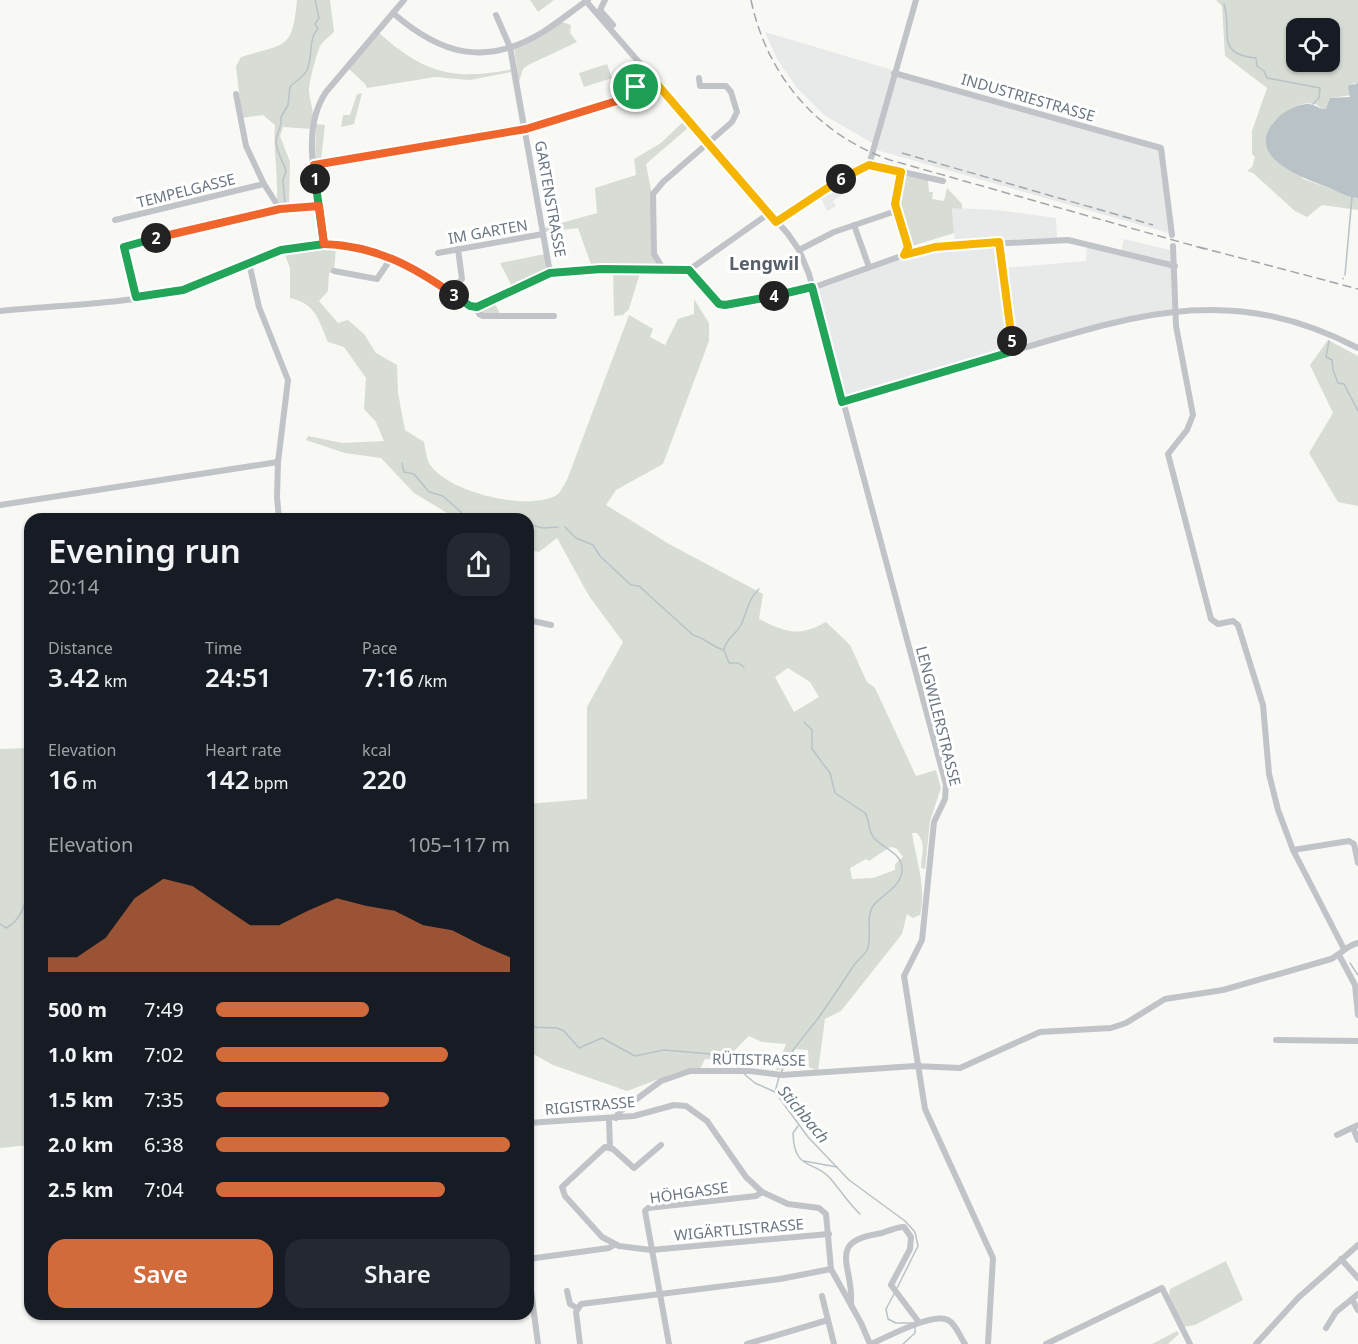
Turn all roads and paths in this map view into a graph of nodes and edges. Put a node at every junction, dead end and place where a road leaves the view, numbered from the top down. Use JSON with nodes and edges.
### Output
{"nodes":[{"id":1,"x":404,"y":0,"type":"edge"},
{"id":2,"x":586,"y":0,"type":"edge"},
{"id":3,"x":605,"y":0,"type":"edge"},
{"id":4,"x":916,"y":0,"type":"edge"},
{"id":5,"x":393,"y":13,"type":"junction"},
{"id":6,"x":496,"y":15,"type":"dead end"},
{"id":7,"x":613,"y":25,"type":"dead end"},
{"id":8,"x":510,"y":47,"type":"junction"},
{"id":9,"x":894,"y":73,"type":"junction"},
{"id":10,"x":650,"y":76,"type":"junction"},
{"id":11,"x":699,"y":78,"type":"dead end"},
{"id":12,"x":236,"y":94,"type":"dead end"},
{"id":13,"x":526,"y":129,"type":"junction"},
{"id":14,"x":708,"y":143,"type":"junction"},
{"id":15,"x":314,"y":165,"type":"junction"},
{"id":16,"x":869,"y":165,"type":"junction"},
{"id":17,"x":901,"y":172,"type":"junction"},
{"id":18,"x":943,"y":181,"type":"dead end"},
{"id":19,"x":264,"y":184,"type":"junction"},
{"id":20,"x":319,"y":206,"type":"junction"},
{"id":21,"x":280,"y":209,"type":"junction"},
{"id":22,"x":896,"y":211,"type":"junction"},
{"id":23,"x":768,"y":214,"type":"junction"},
{"id":24,"x":115,"y":220,"type":"dead end"},
{"id":25,"x":776,"y":222,"type":"junction"},
{"id":26,"x":854,"y":225,"type":"junction"},
{"id":27,"x":543,"y":234,"type":"junction"},
{"id":28,"x":1172,"y":236,"type":"dead end"},
{"id":29,"x":999,"y":242,"type":"junction"},
{"id":30,"x":324,"y":244,"type":"junction"},
{"id":31,"x":1173,"y":246,"type":"dead end"},
{"id":32,"x":458,"y":249,"type":"junction"},
{"id":33,"x":799,"y":250,"type":"junction"},
{"id":34,"x":438,"y":253,"type":"dead end"},
{"id":35,"x":904,"y":255,"type":"junction"},
{"id":36,"x":394,"y":258,"type":"junction"},
{"id":37,"x":249,"y":263,"type":"junction"},
{"id":38,"x":1175,"y":266,"type":"junction"},
{"id":39,"x":869,"y":267,"type":"junction"},
{"id":40,"x":664,"y":270,"type":"junction"},
{"id":41,"x":689,"y":270,"type":"junction"},
{"id":42,"x":334,"y":271,"type":"dead end"},
{"id":43,"x":550,"y":273,"type":"junction"},
{"id":44,"x":812,"y":287,"type":"junction"},
{"id":45,"x":449,"y":292,"type":"junction"},
{"id":46,"x":136,"y":297,"type":"junction"},
{"id":47,"x":477,"y":307,"type":"junction"},
{"id":48,"x":0,"y":311,"type":"edge"},
{"id":49,"x":1176,"y":311,"type":"junction"},
{"id":50,"x":554,"y":316,"type":"dead end"},
{"id":51,"x":1358,"y":348,"type":"edge"},
{"id":52,"x":1014,"y":351,"type":"junction"},
{"id":53,"x":842,"y":402,"type":"junction"},
{"id":54,"x":278,"y":462,"type":"junction"},
{"id":55,"x":0,"y":505,"type":"edge"},
{"id":56,"x":278,"y":513,"type":"edge"},
{"id":57,"x":534,"y":621,"type":"edge"},
{"id":58,"x":551,"y":625,"type":"dead end"},
{"id":59,"x":1293,"y":850,"type":"junction"},
{"id":60,"x":1358,"y":863,"type":"edge"},
{"id":61,"x":1358,"y":943,"type":"edge"},
{"id":62,"x":1342,"y":952,"type":"junction"},
{"id":63,"x":1358,"y":1015,"type":"edge"},
{"id":64,"x":1276,"y":1040,"type":"dead end"},
{"id":65,"x":1358,"y":1041,"type":"edge"},
{"id":66,"x":918,"y":1066,"type":"junction"},
{"id":67,"x":616,"y":1118,"type":"junction"},
{"id":68,"x":609,"y":1119,"type":"junction"},
{"id":69,"x":534,"y":1123,"type":"edge"},
{"id":70,"x":1356,"y":1127,"type":"edge"},
{"id":71,"x":1337,"y":1135,"type":"dead end"},
{"id":72,"x":1358,"y":1140,"type":"edge"},
{"id":73,"x":661,"y":1144,"type":"dead end"},
{"id":74,"x":610,"y":1147,"type":"junction"},
{"id":75,"x":762,"y":1192,"type":"junction"},
{"id":76,"x":829,"y":1234,"type":"junction"},
{"id":77,"x":614,"y":1245,"type":"junction"},
{"id":78,"x":1358,"y":1245,"type":"edge"},
{"id":79,"x":651,"y":1250,"type":"junction"},
{"id":80,"x":534,"y":1258,"type":"edge"},
{"id":81,"x":1341,"y":1259,"type":"junction"},
{"id":82,"x":831,"y":1269,"type":"junction"},
{"id":83,"x":1358,"y":1278,"type":"edge"},
{"id":84,"x":567,"y":1291,"type":"dead end"},
{"id":85,"x":659,"y":1294,"type":"junction"},
{"id":86,"x":1358,"y":1294,"type":"edge"},
{"id":87,"x":822,"y":1296,"type":"dead end"},
{"id":88,"x":1352,"y":1299,"type":"junction"},
{"id":89,"x":850,"y":1303,"type":"junction"},
{"id":90,"x":577,"y":1308,"type":"junction"},
{"id":91,"x":1358,"y":1310,"type":"edge"},
{"id":92,"x":534,"y":1318,"type":"edge"},
{"id":93,"x":828,"y":1320,"type":"junction"},
{"id":94,"x":914,"y":1324,"type":"junction"},
{"id":95,"x":1326,"y":1328,"type":"dead end"},
{"id":96,"x":537,"y":1344,"type":"edge"},
{"id":97,"x":580,"y":1344,"type":"edge"},
{"id":98,"x":669,"y":1344,"type":"edge"},
{"id":99,"x":747,"y":1344,"type":"edge"},
{"id":100,"x":834,"y":1344,"type":"edge"},
{"id":101,"x":870,"y":1344,"type":"edge"},
{"id":102,"x":964,"y":1344,"type":"edge"},
{"id":103,"x":988,"y":1344,"type":"edge"},
{"id":104,"x":1046,"y":1344,"type":"edge"},
{"id":105,"x":1190,"y":1344,"type":"edge"},
{"id":106,"x":1256,"y":1344,"type":"edge"}],
"edges":[{"from":1,"to":5,"type":"street"},
{"from":2,"to":8,"type":"street"},
{"from":2,"to":10,"type":"street"},
{"from":3,"to":7,"type":"street"},
{"from":4,"to":9,"type":"street"},
{"from":5,"to":8,"type":"street"},
{"from":5,"to":15,"type":"street"},
{"from":6,"to":8,"type":"street","name":"GARTENSTRASSE"},
{"from":8,"to":13,"type":"street","name":"GARTENSTRASSE"},
{"from":9,"to":16,"type":"street"},
{"from":9,"to":28,"type":"street","name":"INDUSTRIESTRASSE"},
{"from":10,"to":13,"type":"street"},
{"from":10,"to":14,"type":"street"},
{"from":11,"to":14,"type":"street"},
{"from":12,"to":19,"type":"street","name":"TEMPELGASSE"},
{"from":13,"to":15,"type":"street"},
{"from":13,"to":27,"type":"street","name":"GARTENSTRASSE"},
{"from":14,"to":23,"type":"street"},
{"from":14,"to":40,"type":"street"},
{"from":15,"to":20,"type":"street"},
{"from":16,"to":17,"type":"street"},
{"from":16,"to":25,"type":"street"},
{"from":17,"to":18,"type":"street"},
{"from":17,"to":22,"type":"street"},
{"from":19,"to":21,"type":"street","name":"TEMPELGASSE"},
{"from":19,"to":24,"type":"street","name":"TEMPELGASSE"},
{"from":20,"to":21,"type":"street"},
{"from":20,"to":30,"type":"street"},
{"from":21,"to":46,"type":"street"},
{"from":22,"to":26,"type":"street"},
{"from":22,"to":35,"type":"street"},
{"from":23,"to":25,"type":"street"},
{"from":23,"to":41,"type":"street"},
{"from":25,"to":33,"type":"street"},
{"from":26,"to":33,"type":"street"},
{"from":26,"to":39,"type":"street"},
{"from":27,"to":32,"type":"street","name":"IM GARTEN"},
{"from":27,"to":43,"type":"street","name":"GARTENSTRASSE"},
{"from":29,"to":35,"type":"street"},
{"from":29,"to":38,"type":"street"},
{"from":29,"to":52,"type":"street"},
{"from":30,"to":36,"type":"street"},
{"from":30,"to":37,"type":"street"},
{"from":31,"to":38,"type":"street"},
{"from":32,"to":34,"type":"street","name":"IM GARTEN"},
{"from":32,"to":45,"type":"street"},
{"from":33,"to":44,"type":"street","name":"LENGWILERSTRASSE"},
{"from":35,"to":39,"type":"street"},
{"from":36,"to":42,"type":"street"},
{"from":36,"to":45,"type":"street"},
{"from":37,"to":46,"type":"street"},
{"from":37,"to":54,"type":"street"},
{"from":38,"to":49,"type":"street"},
{"from":39,"to":44,"type":"street"},
{"from":40,"to":41,"type":"street"},
{"from":40,"to":43,"type":"street"},
{"from":41,"to":44,"type":"street"},
{"from":43,"to":47,"type":"street"},
{"from":44,"to":53,"type":"street","name":"LENGWILERSTRASSE"},
{"from":45,"to":47,"type":"street"},
{"from":46,"to":48,"type":"street"},
{"from":47,"to":50,"type":"street"},
{"from":49,"to":51,"type":"street"},
{"from":49,"to":52,"type":"street"},
{"from":49,"to":59,"type":"street"},
{"from":52,"to":53,"type":"street"},
{"from":53,"to":66,"type":"street","name":"LENGWILERSTRASSE"},
{"from":54,"to":55,"type":"street"},
{"from":54,"to":56,"type":"street"},
{"from":57,"to":58,"type":"street"},
{"from":59,"to":60,"type":"street"},
{"from":59,"to":62,"type":"street"},
{"from":61,"to":62,"type":"street","name":"RÜTISTRASSE"},
{"from":62,"to":63,"type":"street"},
{"from":62,"to":66,"type":"street","name":"RÜTISTRASSE"},
{"from":64,"to":65,"type":"street"},
{"from":66,"to":67,"type":"street","name":"RÜTISTRASSE"},
{"from":66,"to":103,"type":"street","name":"LENGWILERSTRASSE"},
{"from":67,"to":68,"type":"street","name":"RIGISTRASSE"},
{"from":67,"to":75,"type":"street","name":"RIGISTRASSE"},
{"from":68,"to":69,"type":"street","name":"RIGISTRASSE"},
{"from":68,"to":74,"type":"street"},
{"from":70,"to":71,"type":"street"},
{"from":70,"to":72,"type":"street"},
{"from":73,"to":74,"type":"street"},
{"from":74,"to":77,"type":"street"},
{"from":75,"to":76,"type":"street","name":"RIGISTRASSE"},
{"from":75,"to":79,"type":"street","name":"HÖHGASSE"},
{"from":76,"to":79,"type":"street","name":"WIGÄRTLISTRASSE"},
{"from":76,"to":82,"type":"street","name":"RIGISTRASSE"},
{"from":77,"to":79,"type":"street","name":"WIGÄRTLISTRASSE"},
{"from":77,"to":80,"type":"street"},
{"from":78,"to":81,"type":"street"},
{"from":79,"to":85,"type":"street","name":"HÖHGASSE"},
{"from":81,"to":83,"type":"street"},
{"from":81,"to":106,"type":"street"},
{"from":82,"to":85,"type":"street"},
{"from":82,"to":89,"type":"street","name":"RIGISTRASSE"},
{"from":84,"to":90,"type":"street"},
{"from":85,"to":90,"type":"street"},
{"from":85,"to":98,"type":"street","name":"HÖHGASSE"},
{"from":86,"to":88,"type":"street"},
{"from":87,"to":93,"type":"street"},
{"from":88,"to":91,"type":"street"},
{"from":88,"to":95,"type":"street"},
{"from":89,"to":94,"type":"street"},
{"from":89,"to":101,"type":"street","name":"RIGISTRASSE"},
{"from":90,"to":97,"type":"street"},
{"from":92,"to":96,"type":"street"},
{"from":93,"to":99,"type":"street"},
{"from":93,"to":100,"type":"street"},
{"from":94,"to":101,"type":"street"},
{"from":94,"to":102,"type":"street"},
{"from":104,"to":105,"type":"street"}]}
